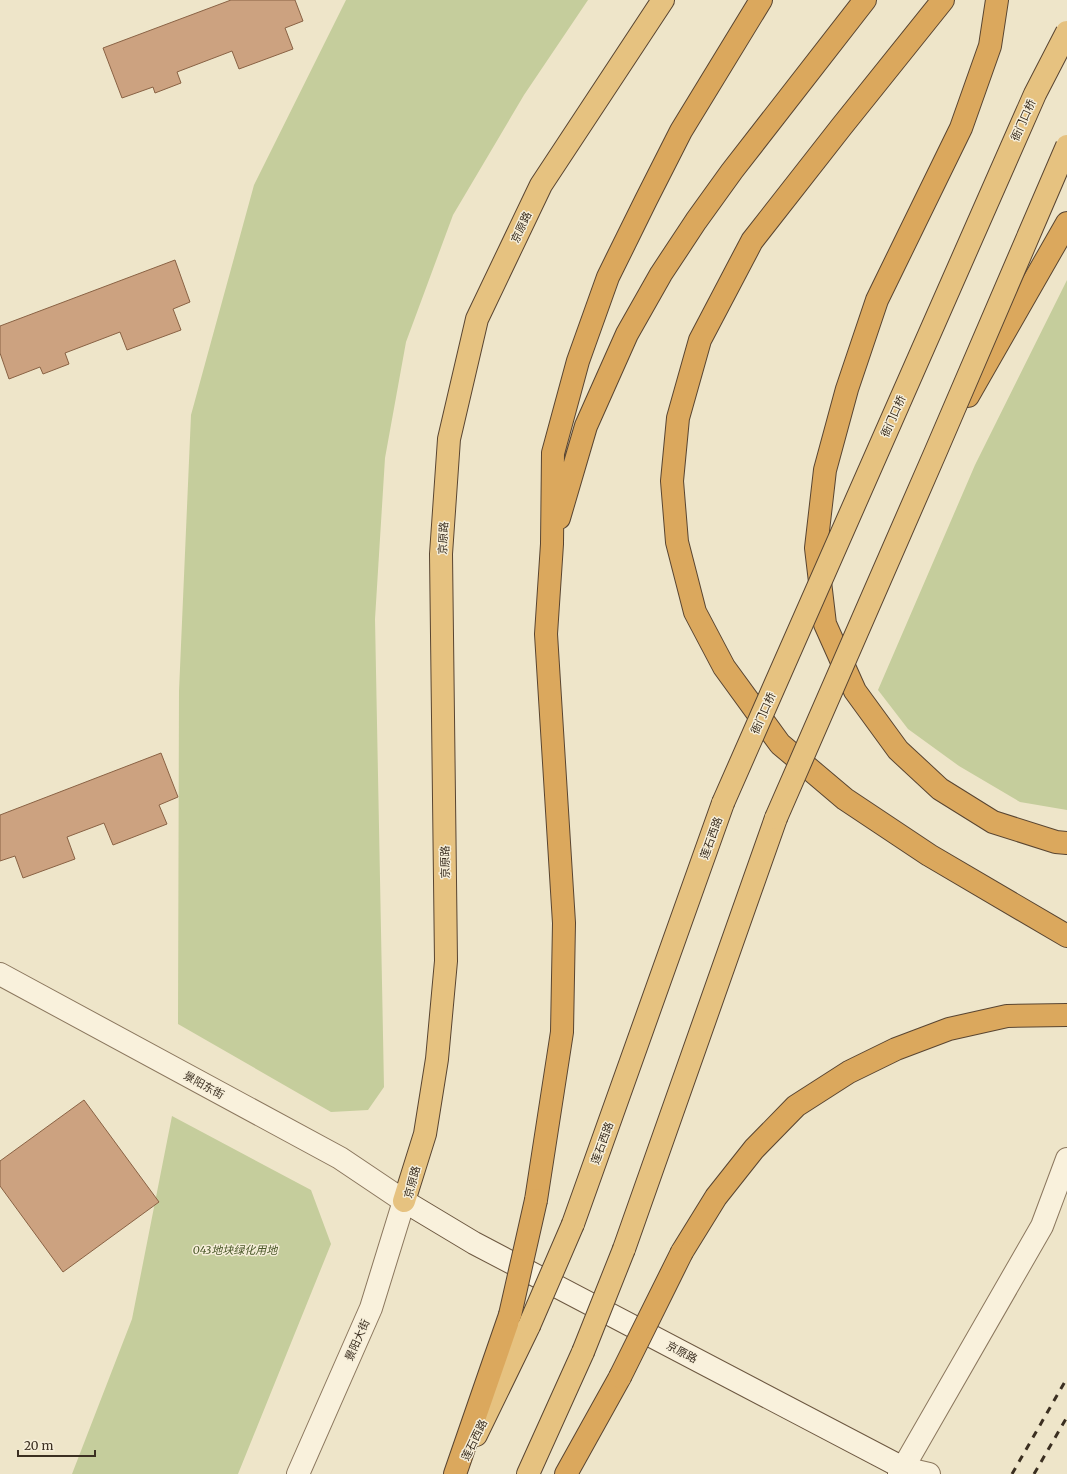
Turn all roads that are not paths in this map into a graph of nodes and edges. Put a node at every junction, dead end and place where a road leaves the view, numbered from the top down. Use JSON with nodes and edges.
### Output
{"nodes":[{"id":1,"x":663,"y":0,"type":"edge"},
{"id":2,"x":761,"y":0,"type":"edge"},
{"id":3,"x":865,"y":0,"type":"edge"},
{"id":4,"x":943,"y":0,"type":"edge"},
{"id":5,"x":997,"y":0,"type":"edge"},
{"id":6,"x":1067,"y":32,"type":"edge"},
{"id":7,"x":1067,"y":146,"type":"edge"},
{"id":8,"x":1067,"y":223,"type":"edge"},
{"id":9,"x":936,"y":451,"type":"junction"},
{"id":10,"x":552,"y":544,"type":"junction"},
{"id":11,"x":724,"y":803,"type":"joint"},
{"id":12,"x":1067,"y":843,"type":"edge"},
{"id":13,"x":1067,"y":936,"type":"edge"},
{"id":14,"x":0,"y":974,"type":"edge"},
{"id":15,"x":1067,"y":1015,"type":"edge"},
{"id":16,"x":1067,"y":1159,"type":"edge"},
{"id":17,"x":404,"y":1202,"type":"junction"},
{"id":18,"x":1067,"y":1204,"type":"edge"},
{"id":19,"x":1042,"y":1226,"type":"junction"},
{"id":20,"x":903,"y":1472,"type":"edge"},
{"id":21,"x":298,"y":1474,"type":"edge"},
{"id":22,"x":456,"y":1474,"type":"edge"},
{"id":23,"x":528,"y":1474,"type":"edge"},
{"id":24,"x":566,"y":1474,"type":"edge"},
{"id":25,"x":929,"y":1474,"type":"edge"}],
"edges":[{"from":1,"to":17,"type":"highway","name":"京原路"},
{"from":2,"to":10,"type":"highway"},
{"from":3,"to":10,"type":"highway"},
{"from":4,"to":13,"type":"highway"},
{"from":5,"to":12,"type":"highway"},
{"from":6,"to":11,"type":"highway","name":"衙门口桥","bridge":true},
{"from":7,"to":9,"type":"highway","bridge":true},
{"from":8,"to":9,"type":"highway","bridge":true},
{"from":9,"to":23,"type":"highway","bridge":true},
{"from":10,"to":22,"type":"highway","bridge":true},
{"from":11,"to":22,"type":"highway","name":"莲石西路","bridge":true},
{"from":14,"to":17,"type":"street","name":"景阳东街"},
{"from":15,"to":24,"type":"highway","bridge":true},
{"from":16,"to":19,"type":"street"},
{"from":17,"to":20,"type":"street","name":"京原路"},
{"from":17,"to":21,"type":"street","name":"景阳大街"},
{"from":18,"to":19,"type":"street"},
{"from":19,"to":20,"type":"street"},
{"from":20,"to":25,"type":"street","name":"京原路"}]}
